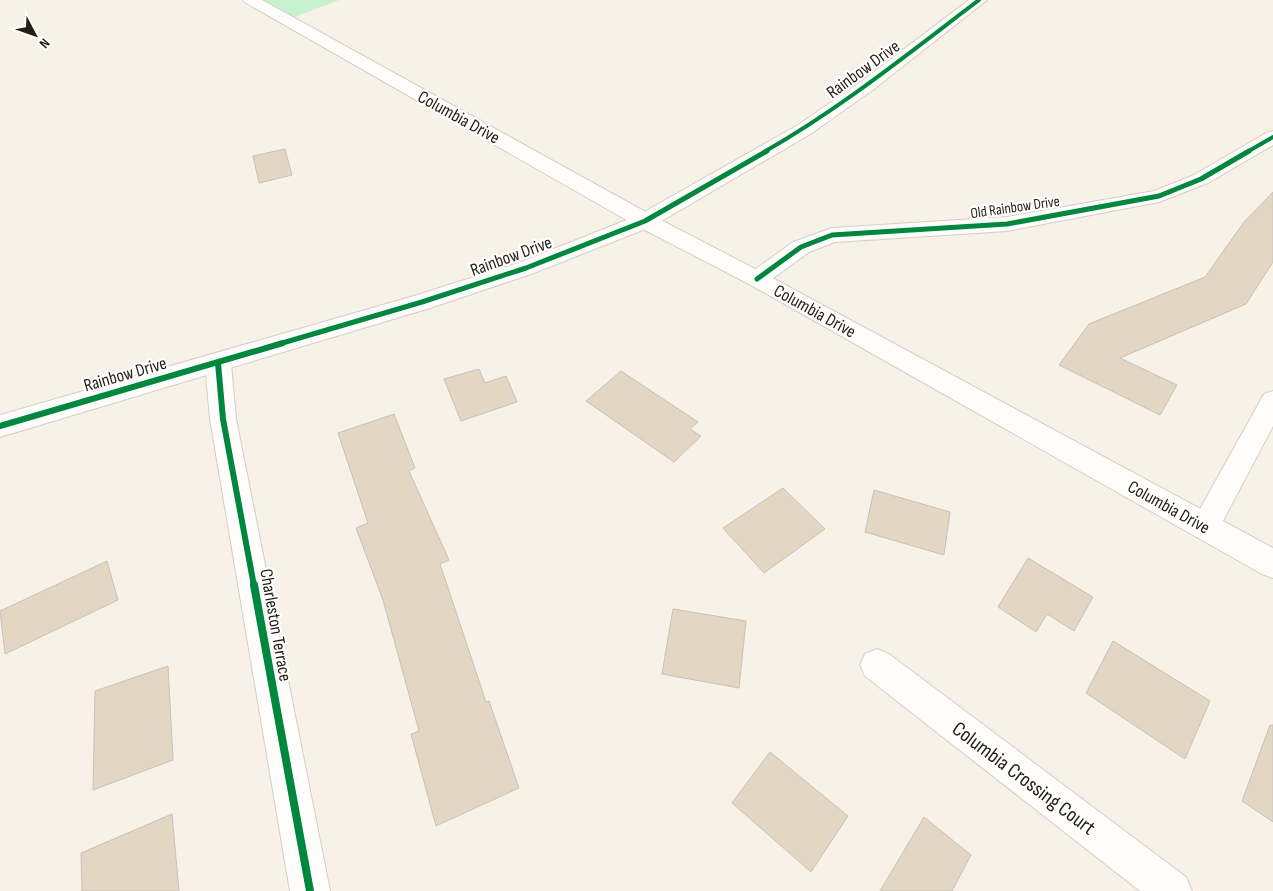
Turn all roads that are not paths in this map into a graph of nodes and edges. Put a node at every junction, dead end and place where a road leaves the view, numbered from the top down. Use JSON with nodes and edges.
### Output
{"nodes":[{"id":1,"x":252,"y":0,"type":"edge"},
{"id":2,"x":979,"y":0,"type":"edge"},
{"id":3,"x":1273,"y":137,"type":"edge"},
{"id":4,"x":644,"y":221,"type":"junction"},
{"id":5,"x":757,"y":280,"type":"junction"},
{"id":6,"x":218,"y":363,"type":"junction"},
{"id":7,"x":1273,"y":401,"type":"edge"},
{"id":8,"x":0,"y":426,"type":"edge"},
{"id":9,"x":1205,"y":527,"type":"junction"},
{"id":10,"x":1273,"y":564,"type":"edge"},
{"id":11,"x":877,"y":666,"type":"dead end"},
{"id":12,"x":310,"y":891,"type":"edge"},
{"id":13,"x":1172,"y":891,"type":"edge"}],
"edges":[{"from":1,"to":4,"type":"street","name":"Columbia Drive"},
{"from":2,"to":4,"type":"street","name":"Rainbow Drive"},
{"from":3,"to":5,"type":"street","name":"Old Rainbow Drive"},
{"from":4,"to":5,"type":"street","name":"Columbia Drive"},
{"from":4,"to":6,"type":"street","name":"Rainbow Drive"},
{"from":5,"to":9,"type":"street","name":"Columbia Drive"},
{"from":6,"to":8,"type":"street","name":"Rainbow Drive"},
{"from":6,"to":12,"type":"street","name":"Charleston Terrace"},
{"from":7,"to":9,"type":"street"},
{"from":9,"to":10,"type":"street","name":"Columbia Drive"},
{"from":11,"to":13,"type":"street","name":"Columbia Crossing Court"}]}
